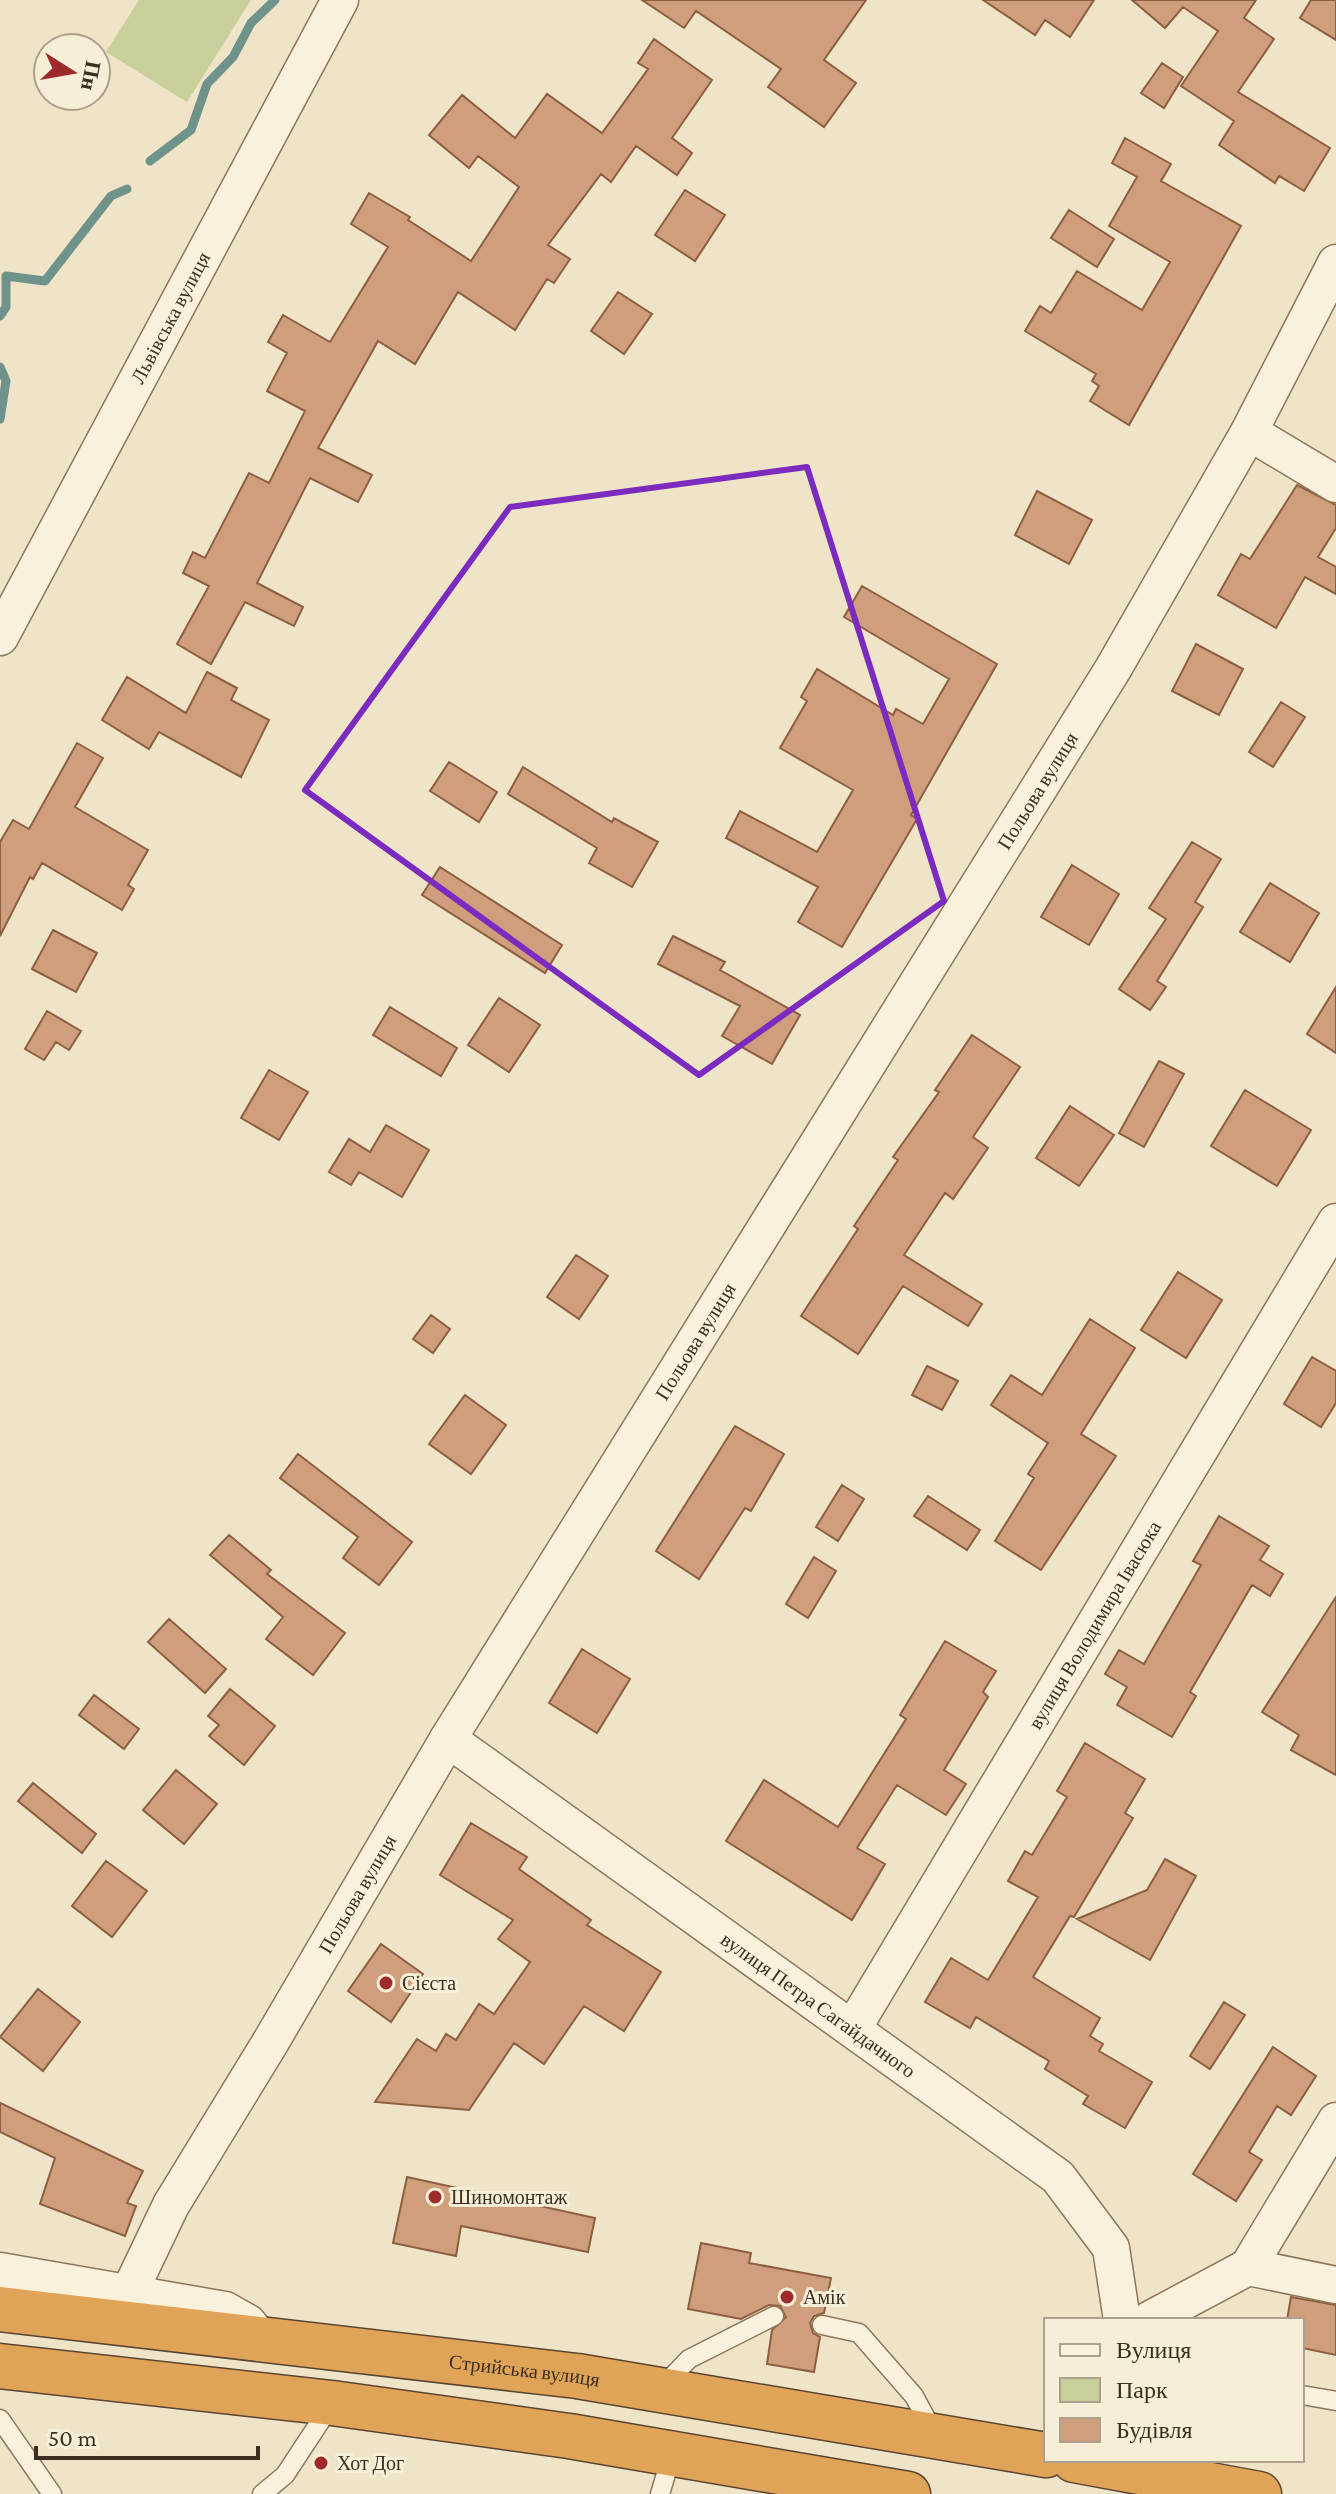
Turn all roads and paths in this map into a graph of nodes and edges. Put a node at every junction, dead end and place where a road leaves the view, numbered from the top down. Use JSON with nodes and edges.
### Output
{"nodes":[{"id":1,"x":340,"y":0,"type":"edge"},
{"id":2,"x":1336,"y":263,"type":"edge"},
{"id":3,"x":1249,"y":432,"type":"junction"},
{"id":4,"x":1336,"y":484,"type":"edge"},
{"id":5,"x":0,"y":637,"type":"edge"},
{"id":6,"x":1336,"y":1222,"type":"edge"},
{"id":7,"x":448,"y":1739,"type":"junction"},
{"id":8,"x":853,"y":2028,"type":"junction"},
{"id":9,"x":1336,"y":2121,"type":"edge"},
{"id":10,"x":1248,"y":2267,"type":"junction"},
{"id":11,"x":0,"y":2271,"type":"edge"},
{"id":12,"x":1336,"y":2285,"type":"edge"},
{"id":13,"x":129,"y":2293,"type":"junction"},
{"id":14,"x":0,"y":2309,"type":"edge"},
{"id":15,"x":774,"y":2316,"type":"dead end"},
{"id":16,"x":1122,"y":2318,"type":"edge"},
{"id":17,"x":1153,"y":2318,"type":"edge"},
{"id":18,"x":822,"y":2325,"type":"dead end"},
{"id":19,"x":261,"y":2339,"type":"junction"},
{"id":20,"x":0,"y":2366,"type":"edge"},
{"id":21,"x":660,"y":2390,"type":"junction"},
{"id":22,"x":1304,"y":2395,"type":"edge"},
{"id":23,"x":1336,"y":2401,"type":"edge"},
{"id":24,"x":332,"y":2403,"type":"junction"},
{"id":25,"x":0,"y":2419,"type":"edge"},
{"id":26,"x":935,"y":2436,"type":"junction"},
{"id":27,"x":1039,"y":2448,"type":"edge"},
{"id":28,"x":1094,"y":2462,"type":"edge"},
{"id":29,"x":1164,"y":2469,"type":"edge"},
{"id":30,"x":666,"y":2474,"type":"edge"},
{"id":31,"x":52,"y":2494,"type":"edge"},
{"id":32,"x":262,"y":2494,"type":"edge"},
{"id":33,"x":908,"y":2494,"type":"edge"},
{"id":34,"x":1259,"y":2494,"type":"edge"}],
"edges":[{"from":1,"to":5,"type":"street","name":"Львівська вулиця"},
{"from":2,"to":3,"type":"street","name":"Польова вулиця"},
{"from":3,"to":4,"type":"street"},
{"from":3,"to":7,"type":"street","name":"Польова вулиця"},
{"from":6,"to":8,"type":"street","name":"вулиця Володимира Івасюка"},
{"from":7,"to":8,"type":"street","name":"вулиця Петра Сагайдачного"},
{"from":7,"to":13,"type":"street","name":"Польова вулиця"},
{"from":8,"to":16,"type":"street","name":"вулиця Петра Сагайдачного"},
{"from":9,"to":10,"type":"street"},
{"from":10,"to":12,"type":"street"},
{"from":10,"to":17,"type":"street"},
{"from":11,"to":13,"type":"street"},
{"from":13,"to":19,"type":"street"},
{"from":14,"to":19,"type":"highway","name":"Стрийська вулиця"},
{"from":15,"to":21,"type":"lane"},
{"from":18,"to":26,"type":"lane"},
{"from":19,"to":21,"type":"highway","name":"Стрийська вулиця"},
{"from":20,"to":24,"type":"highway"},
{"from":21,"to":26,"type":"highway","name":"Стрийська вулиця"},
{"from":22,"to":23,"type":"lane"},
{"from":24,"to":30,"type":"highway"},
{"from":24,"to":32,"type":"lane"},
{"from":25,"to":31,"type":"lane"},
{"from":26,"to":27,"type":"highway","name":"Стрийська вулиця"},
{"from":28,"to":29,"type":"highway"},
{"from":29,"to":34,"type":"highway"},
{"from":30,"to":33,"type":"highway"}]}
